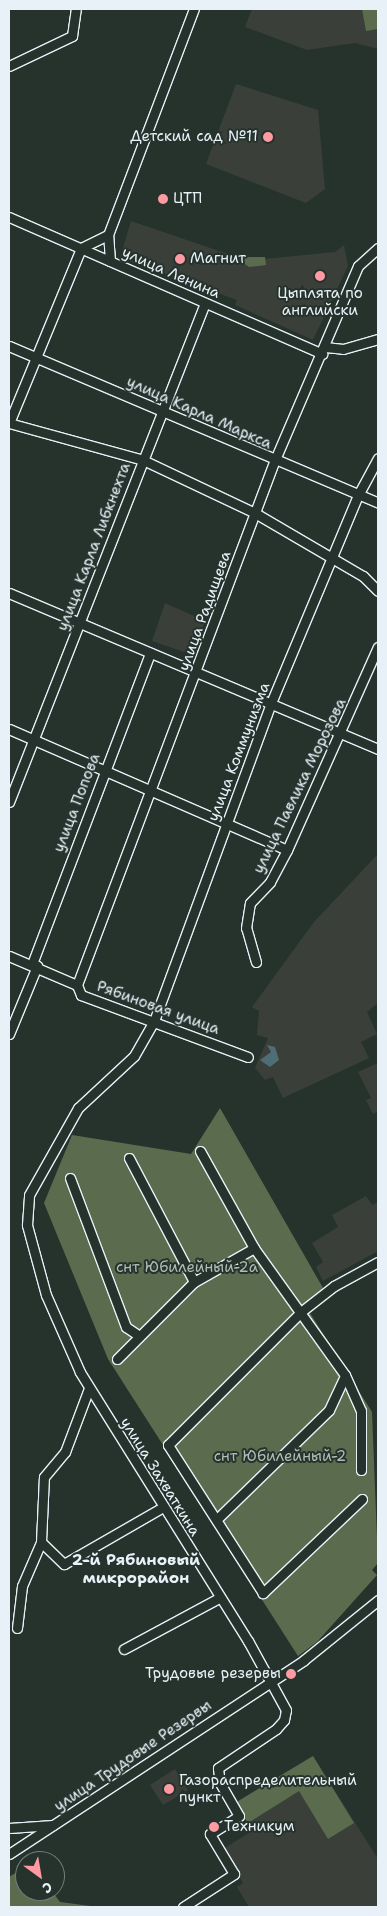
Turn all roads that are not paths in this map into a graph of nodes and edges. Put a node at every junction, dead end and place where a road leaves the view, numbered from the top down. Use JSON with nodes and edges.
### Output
{"nodes":[{"id":1,"x":76,"y":9,"type":"edge"},
{"id":2,"x":194,"y":9,"type":"edge"},
{"id":3,"x":9,"y":66,"type":"edge"},
{"id":4,"x":9,"y":217,"type":"edge"},
{"id":5,"x":108,"y":235,"type":"junction"},
{"id":6,"x":81,"y":248,"type":"junction"},
{"id":7,"x":374,"y":250,"type":"edge"},
{"id":8,"x":110,"y":261,"type":"junction"},
{"id":9,"x":205,"y":303,"type":"junction"},
{"id":10,"x":378,"y":339,"type":"edge"},
{"id":11,"x":9,"y":346,"type":"edge"},
{"id":12,"x":324,"y":350,"type":"junction"},
{"id":13,"x":37,"y":359,"type":"junction"},
{"id":14,"x":160,"y":409,"type":"junction"},
{"id":15,"x":9,"y":423,"type":"edge"},
{"id":16,"x":378,"y":458,"type":"edge"},
{"id":17,"x":143,"y":460,"type":"junction"},
{"id":18,"x":274,"y":462,"type":"junction"},
{"id":19,"x":357,"y":497,"type":"junction"},
{"id":20,"x":378,"y":503,"type":"edge"},
{"id":21,"x":255,"y":513,"type":"junction"},
{"id":22,"x":333,"y":558,"type":"junction"},
{"id":23,"x":378,"y":591,"type":"edge"},
{"id":24,"x":9,"y":593,"type":"edge"},
{"id":25,"x":78,"y":624,"type":"junction"},
{"id":26,"x":378,"y":647,"type":"edge"},
{"id":27,"x":150,"y":653,"type":"junction"},
{"id":28,"x":198,"y":672,"type":"junction"},
{"id":29,"x":271,"y":703,"type":"junction"},
{"id":30,"x":9,"y":729,"type":"edge"},
{"id":31,"x":343,"y":733,"type":"junction"},
{"id":32,"x":33,"y":740,"type":"junction"},
{"id":33,"x":378,"y":749,"type":"edge"},
{"id":34,"x":104,"y":770,"type":"junction"},
{"id":35,"x":152,"y":791,"type":"junction"},
{"id":36,"x":9,"y":802,"type":"edge"},
{"id":37,"x":227,"y":823,"type":"junction"},
{"id":38,"x":287,"y":850,"type":"junction"},
{"id":39,"x":9,"y":956,"type":"edge"},
{"id":40,"x":256,"y":962,"type":"dead end"},
{"id":41,"x":34,"y":965,"type":"junction"},
{"id":42,"x":77,"y":984,"type":"junction"},
{"id":43,"x":154,"y":1021,"type":"junction"},
{"id":44,"x":9,"y":1034,"type":"edge"},
{"id":45,"x":248,"y":1057,"type":"dead end"},
{"id":46,"x":200,"y":1151,"type":"dead end"},
{"id":47,"x":129,"y":1158,"type":"dead end"},
{"id":48,"x":70,"y":1178,"type":"dead end"},
{"id":49,"x":254,"y":1248,"type":"junction"},
{"id":50,"x":378,"y":1262,"type":"edge"},
{"id":51,"x":194,"y":1282,"type":"junction"},
{"id":52,"x":302,"y":1311,"type":"junction"},
{"id":53,"x":138,"y":1335,"type":"junction"},
{"id":54,"x":117,"y":1359,"type":"dead end"},
{"id":55,"x":345,"y":1375,"type":"junction"},
{"id":56,"x":90,"y":1388,"type":"junction"},
{"id":57,"x":362,"y":1470,"type":"dead end"},
{"id":58,"x":362,"y":1499,"type":"dead end"},
{"id":59,"x":163,"y":1508,"type":"junction"},
{"id":60,"x":216,"y":1519,"type":"junction"},
{"id":61,"x":41,"y":1542,"type":"junction"},
{"id":62,"x":219,"y":1598,"type":"junction"},
{"id":63,"x":378,"y":1600,"type":"edge"},
{"id":64,"x":17,"y":1628,"type":"dead end"},
{"id":65,"x":124,"y":1649,"type":"dead end"},
{"id":66,"x":272,"y":1681,"type":"junction"},
{"id":67,"x":55,"y":1825,"type":"junction"},
{"id":68,"x":9,"y":1828,"type":"edge"},
{"id":69,"x":9,"y":1854,"type":"edge"},
{"id":70,"x":183,"y":1907,"type":"edge"}],
"edges":[{"from":1,"to":3,"type":"street"},
{"from":2,"to":5,"type":"street"},
{"from":4,"to":6,"type":"street","name":"улица Ленина"},
{"from":5,"to":6,"type":"street"},
{"from":5,"to":8,"type":"street"},
{"from":6,"to":8,"type":"street","name":"улица Ленина"},
{"from":6,"to":13,"type":"street"},
{"from":7,"to":12,"type":"street","name":"улица Радищева"},
{"from":8,"to":9,"type":"street","name":"улица Ленина"},
{"from":9,"to":12,"type":"street","name":"улица Ленина"},
{"from":9,"to":14,"type":"street","name":"улица Карла Либкнехта"},
{"from":10,"to":12,"type":"street"},
{"from":11,"to":13,"type":"street","name":"улица Карла Маркса"},
{"from":12,"to":18,"type":"street","name":"улица Радищева"},
{"from":13,"to":14,"type":"street","name":"улица Карла Маркса"},
{"from":13,"to":15,"type":"street"},
{"from":14,"to":17,"type":"street","name":"улица Карла Либкнехта"},
{"from":14,"to":18,"type":"street","name":"улица Карла Маркса"},
{"from":15,"to":17,"type":"street"},
{"from":16,"to":19,"type":"street","name":"улица Коммунизма"},
{"from":17,"to":21,"type":"street"},
{"from":17,"to":25,"type":"street","name":"улица Карла Либкнехта"},
{"from":18,"to":19,"type":"street","name":"улица Карла Маркса"},
{"from":18,"to":21,"type":"street","name":"улица Радищева"},
{"from":19,"to":20,"type":"street","name":"улица Карла Маркса"},
{"from":19,"to":22,"type":"street","name":"улица Коммунизма"},
{"from":21,"to":22,"type":"street"},
{"from":21,"to":28,"type":"street","name":"улица Радищева"},
{"from":22,"to":23,"type":"street"},
{"from":22,"to":29,"type":"street","name":"улица Коммунизма"},
{"from":24,"to":25,"type":"street"},
{"from":25,"to":27,"type":"street"},
{"from":25,"to":32,"type":"street","name":"улица Карла Либкнехта"},
{"from":26,"to":31,"type":"street","name":"улица Павлика Морозова"},
{"from":27,"to":28,"type":"street"},
{"from":27,"to":34,"type":"street","name":"улица Попова"},
{"from":28,"to":29,"type":"street"},
{"from":28,"to":35,"type":"street","name":"улица Радищева"},
{"from":29,"to":31,"type":"street"},
{"from":29,"to":37,"type":"street","name":"улица Коммунизма"},
{"from":30,"to":32,"type":"street"},
{"from":31,"to":33,"type":"street"},
{"from":31,"to":38,"type":"street","name":"улица Павлика Морозова"},
{"from":32,"to":34,"type":"street"},
{"from":32,"to":36,"type":"street","name":"улица Карла Либкнехта"},
{"from":34,"to":35,"type":"street"},
{"from":34,"to":41,"type":"street","name":"улица Попова"},
{"from":35,"to":37,"type":"street"},
{"from":35,"to":42,"type":"street","name":"улица Радищева"},
{"from":37,"to":38,"type":"street"},
{"from":37,"to":43,"type":"street","name":"улица Коммунизма"},
{"from":38,"to":40,"type":"street","name":"улица Павлика Морозова"},
{"from":39,"to":41,"type":"street","name":"Рябиновая улица"},
{"from":41,"to":42,"type":"street","name":"Рябиновая улица"},
{"from":41,"to":44,"type":"street","name":"улица Попова"},
{"from":42,"to":43,"type":"street","name":"Рябиновая улица"},
{"from":43,"to":45,"type":"street","name":"Рябиновая улица"},
{"from":43,"to":56,"type":"street","name":"улица Коммунизма"},
{"from":46,"to":49,"type":"street"},
{"from":47,"to":51,"type":"street"},
{"from":48,"to":53,"type":"street"},
{"from":49,"to":51,"type":"street"},
{"from":49,"to":52,"type":"street"},
{"from":50,"to":52,"type":"street"},
{"from":51,"to":53,"type":"street"},
{"from":52,"to":55,"type":"street"},
{"from":52,"to":60,"type":"street"},
{"from":53,"to":54,"type":"street"},
{"from":55,"to":57,"type":"street"},
{"from":55,"to":60,"type":"street"},
{"from":56,"to":59,"type":"street","name":"улица Захваткина"},
{"from":56,"to":61,"type":"street"},
{"from":58,"to":60,"type":"street"},
{"from":59,"to":61,"type":"street"},
{"from":59,"to":62,"type":"street","name":"улица Захваткина"},
{"from":61,"to":64,"type":"street"},
{"from":62,"to":65,"type":"street"},
{"from":62,"to":66,"type":"street","name":"улица Захваткина"},
{"from":63,"to":66,"type":"street","name":"улица Трудовые Резервы"},
{"from":66,"to":67,"type":"street","name":"улица Трудовые Резервы"},
{"from":66,"to":70,"type":"street"},
{"from":67,"to":68,"type":"street"},
{"from":67,"to":69,"type":"street","name":"улица Трудовые Резервы"}]}
